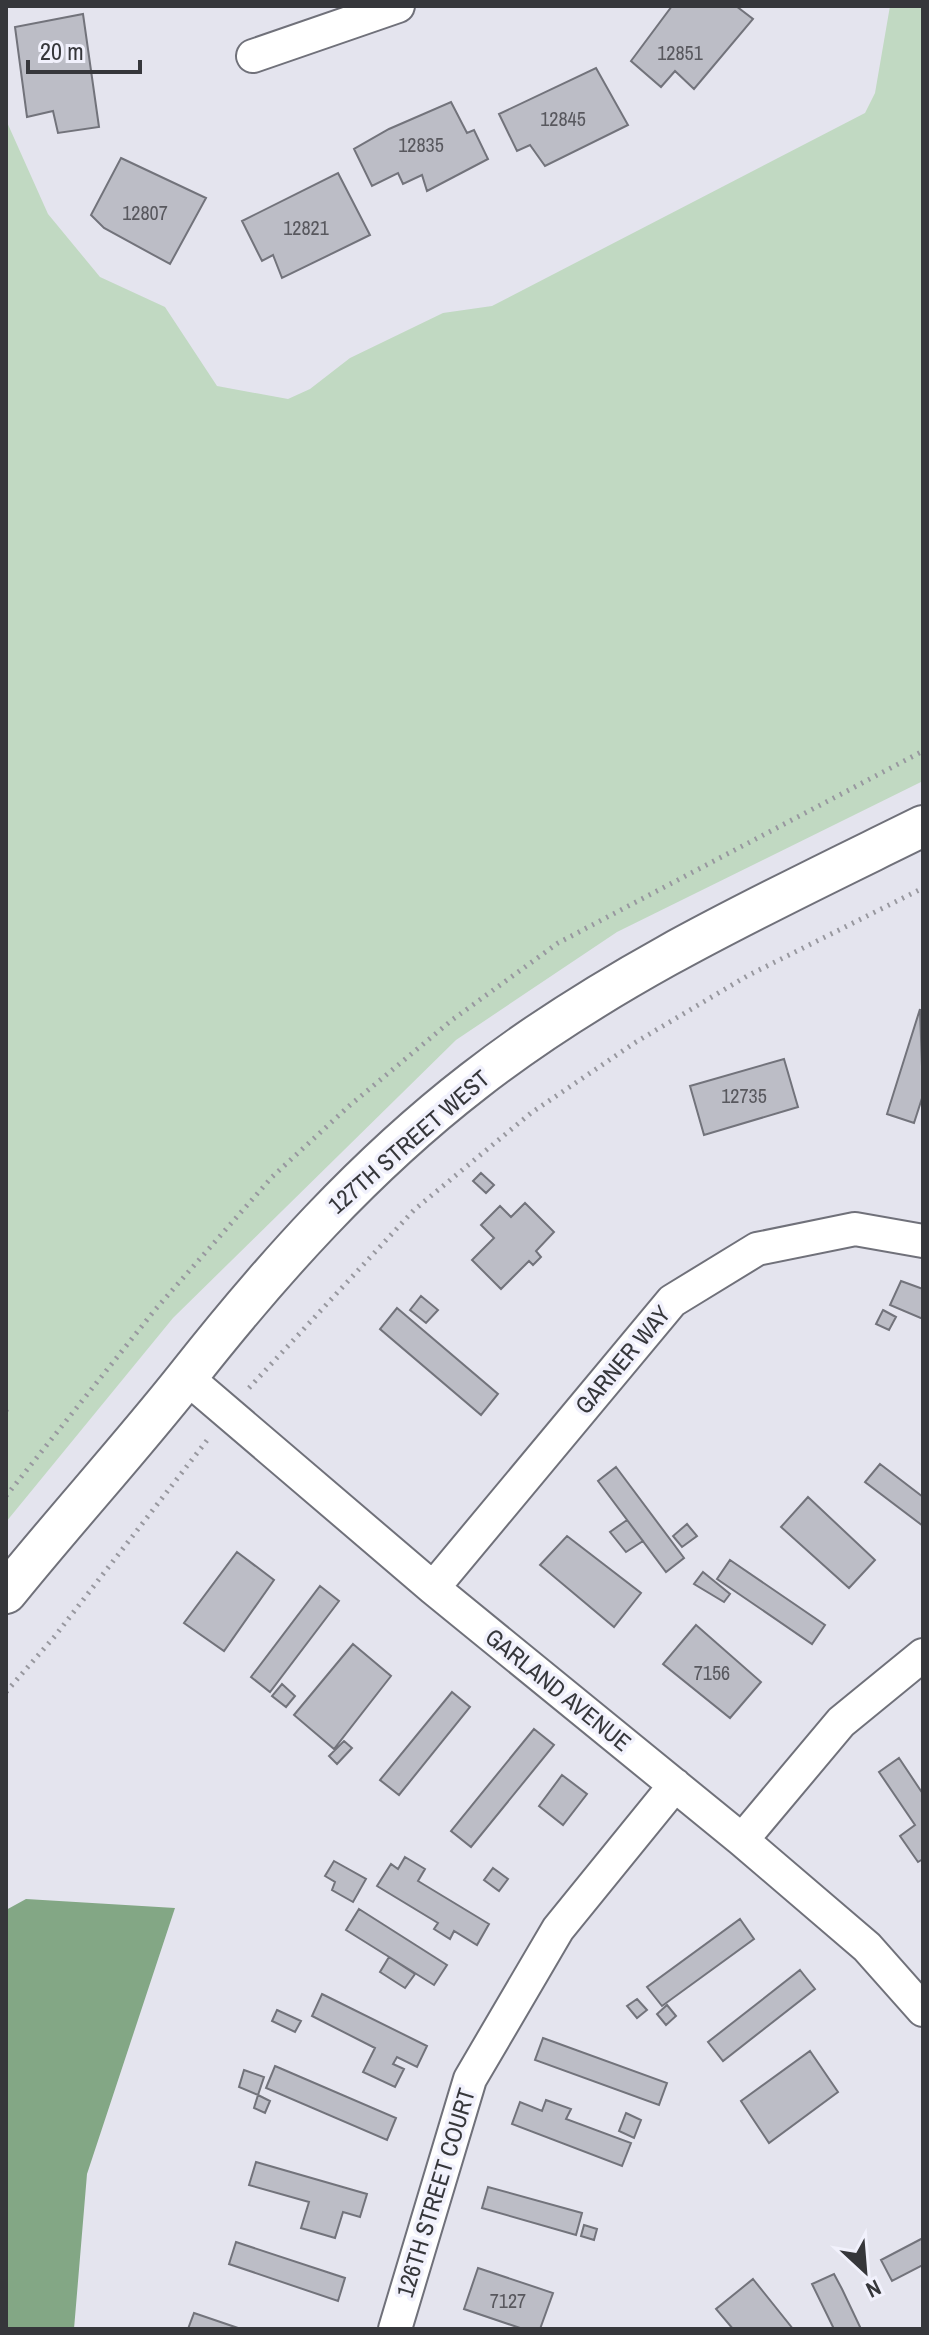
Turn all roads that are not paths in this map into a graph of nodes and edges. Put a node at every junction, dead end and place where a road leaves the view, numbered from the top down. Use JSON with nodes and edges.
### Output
{"nodes":[{"id":1,"x":398,"y":6,"type":"edge"},
{"id":2,"x":253,"y":56,"type":"dead end"},
{"id":3,"x":923,"y":826,"type":"edge"},
{"id":4,"x":923,"y":1241,"type":"edge"},
{"id":5,"x":186,"y":1377,"type":"junction"},
{"id":6,"x":433,"y":1588,"type":"junction"},
{"id":7,"x":6,"y":1593,"type":"edge"},
{"id":8,"x":923,"y":1655,"type":"edge"},
{"id":9,"x":675,"y":1785,"type":"junction"},
{"id":10,"x":742,"y":1840,"type":"junction"},
{"id":11,"x":923,"y":2010,"type":"edge"},
{"id":12,"x":395,"y":2329,"type":"edge"}],
"edges":[{"from":1,"to":2,"type":"street"},
{"from":3,"to":5,"type":"street","name":"127TH STREET WEST"},
{"from":4,"to":6,"type":"street","name":"GARNER WAY"},
{"from":5,"to":6,"type":"street","name":"GARLAND AVENUE"},
{"from":5,"to":7,"type":"street","name":"127TH STREET WEST"},
{"from":6,"to":9,"type":"street","name":"GARLAND AVENUE"},
{"from":8,"to":10,"type":"street"},
{"from":9,"to":10,"type":"street","name":"GARLAND AVENUE"},
{"from":9,"to":12,"type":"street","name":"126TH STREET COURT"},
{"from":10,"to":11,"type":"street","name":"GARLAND AVENUE"}]}
